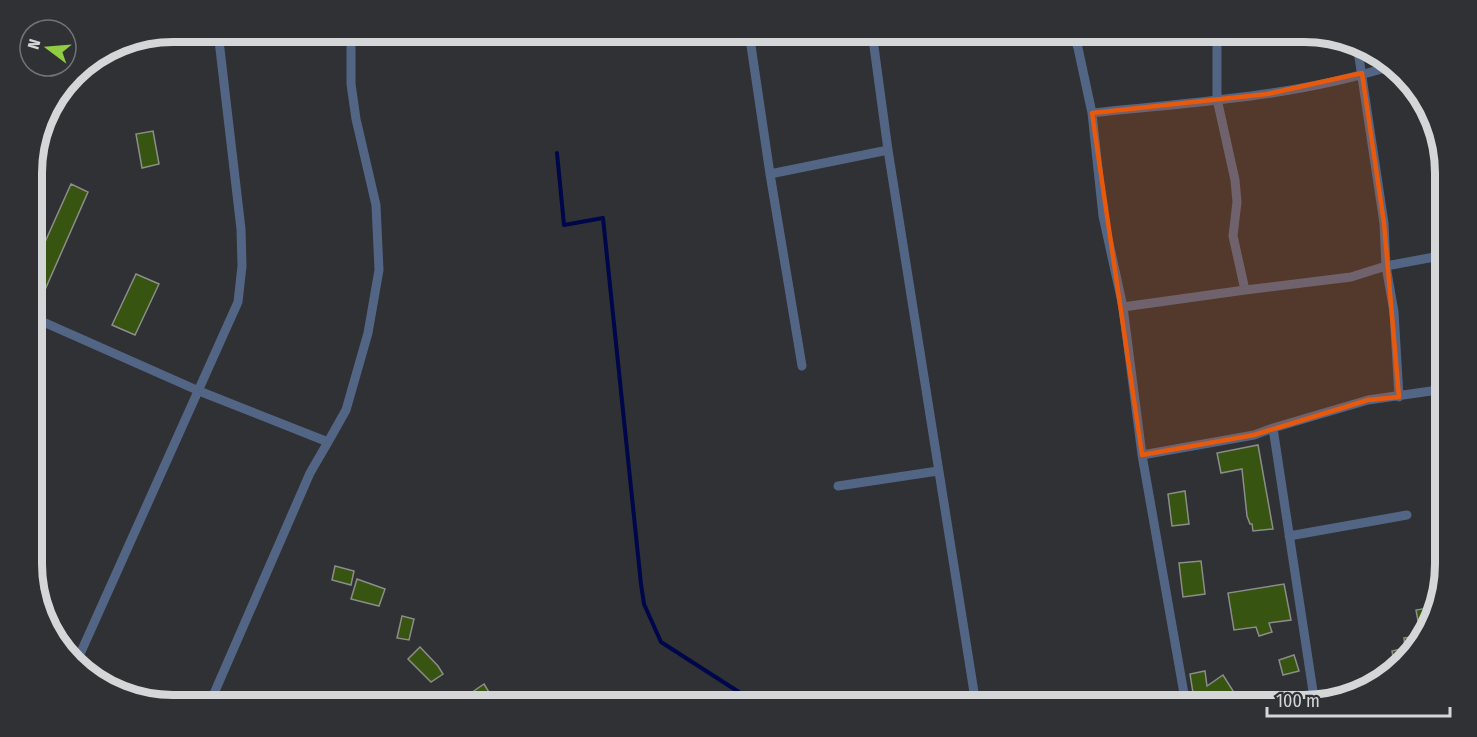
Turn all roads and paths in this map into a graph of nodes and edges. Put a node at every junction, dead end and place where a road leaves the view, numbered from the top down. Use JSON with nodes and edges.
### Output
{"nodes":[{"id":1,"x":219,"y":42,"type":"edge"},
{"id":2,"x":352,"y":42,"type":"edge"},
{"id":3,"x":750,"y":42,"type":"edge"},
{"id":4,"x":873,"y":42,"type":"edge"},
{"id":5,"x":1076,"y":42,"type":"edge"},
{"id":6,"x":1217,"y":42,"type":"edge"},
{"id":7,"x":1359,"y":54,"type":"edge"},
{"id":8,"x":1383,"y":68,"type":"edge"},
{"id":9,"x":1362,"y":73,"type":"junction"},
{"id":10,"x":1217,"y":99,"type":"junction"},
{"id":11,"x":1092,"y":113,"type":"junction"},
{"id":12,"x":888,"y":150,"type":"junction"},
{"id":13,"x":770,"y":174,"type":"junction"},
{"id":14,"x":1435,"y":257,"type":"edge"},
{"id":15,"x":1386,"y":266,"type":"junction"},
{"id":16,"x":1245,"y":290,"type":"junction"},
{"id":17,"x":1123,"y":307,"type":"junction"},
{"id":18,"x":42,"y":322,"type":"edge"},
{"id":19,"x":802,"y":366,"type":"dead end"},
{"id":20,"x":199,"y":391,"type":"junction"},
{"id":21,"x":1435,"y":391,"type":"edge"},
{"id":22,"x":1400,"y":396,"type":"junction"},
{"id":23,"x":1273,"y":428,"type":"junction"},
{"id":24,"x":328,"y":442,"type":"junction"},
{"id":25,"x":1142,"y":455,"type":"junction"},
{"id":26,"x":938,"y":471,"type":"junction"},
{"id":27,"x":838,"y":486,"type":"dead end"},
{"id":28,"x":1407,"y":515,"type":"dead end"},
{"id":29,"x":1289,"y":537,"type":"junction"},
{"id":30,"x":79,"y":656,"type":"edge"},
{"id":31,"x":213,"y":695,"type":"edge"},
{"id":32,"x":974,"y":695,"type":"edge"},
{"id":33,"x":1184,"y":695,"type":"edge"},
{"id":34,"x":1314,"y":695,"type":"edge"}],
"edges":[{"from":1,"to":20,"type":"street"},
{"from":2,"to":24,"type":"street"},
{"from":3,"to":13,"type":"street"},
{"from":4,"to":12,"type":"street"},
{"from":5,"to":11,"type":"street"},
{"from":6,"to":10,"type":"street"},
{"from":7,"to":9,"type":"street"},
{"from":8,"to":9,"type":"street"},
{"from":9,"to":10,"type":"street"},
{"from":9,"to":15,"type":"street"},
{"from":10,"to":11,"type":"street"},
{"from":10,"to":16,"type":"street"},
{"from":11,"to":17,"type":"street"},
{"from":12,"to":13,"type":"street"},
{"from":12,"to":26,"type":"street"},
{"from":13,"to":19,"type":"street"},
{"from":14,"to":15,"type":"street"},
{"from":15,"to":16,"type":"street"},
{"from":15,"to":22,"type":"street"},
{"from":16,"to":17,"type":"street"},
{"from":17,"to":25,"type":"street"},
{"from":18,"to":20,"type":"street"},
{"from":20,"to":24,"type":"street"},
{"from":20,"to":30,"type":"street"},
{"from":21,"to":22,"type":"street"},
{"from":22,"to":23,"type":"street"},
{"from":23,"to":25,"type":"street"},
{"from":23,"to":29,"type":"street"},
{"from":24,"to":31,"type":"street"},
{"from":25,"to":33,"type":"street"},
{"from":26,"to":27,"type":"street"},
{"from":26,"to":32,"type":"street"},
{"from":28,"to":29,"type":"street"},
{"from":29,"to":34,"type":"street"}]}
